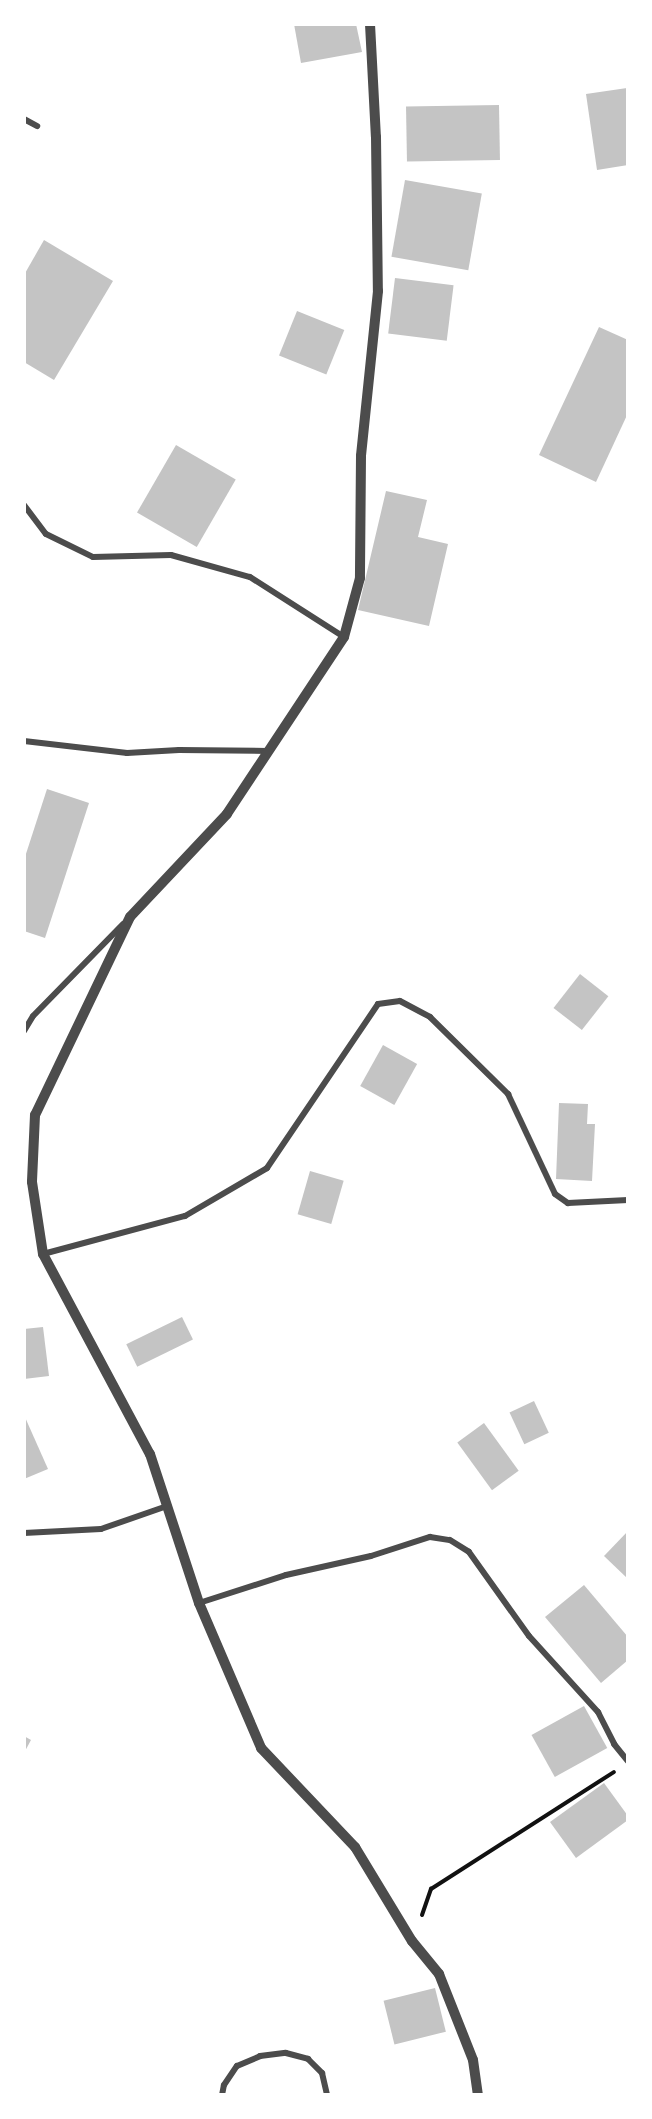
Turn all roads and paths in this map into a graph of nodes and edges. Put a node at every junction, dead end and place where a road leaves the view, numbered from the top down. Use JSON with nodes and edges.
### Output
{"nodes":[{"id":1,"x":370,"y":24,"type":"edge"},
{"id":2,"x":24,"y":119,"type":"edge"},
{"id":3,"x":37,"y":126,"type":"dead end"},
{"id":4,"x":24,"y":506,"type":"edge"},
{"id":5,"x":344,"y":637,"type":"junction"},
{"id":6,"x":24,"y":741,"type":"edge"},
{"id":7,"x":268,"y":751,"type":"junction"},
{"id":8,"x":130,"y":917,"type":"junction"},
{"id":9,"x":24,"y":1030,"type":"edge"},
{"id":10,"x":628,"y":1200,"type":"edge"},
{"id":11,"x":44,"y":1254,"type":"junction"},
{"id":12,"x":167,"y":1506,"type":"junction"},
{"id":13,"x":24,"y":1533,"type":"edge"},
{"id":14,"x":199,"y":1603,"type":"junction"},
{"id":15,"x":628,"y":1761,"type":"edge"},
{"id":16,"x":621,"y":1767,"type":"dead end"},
{"id":17,"x":412,"y":1941,"type":"junction"},
{"id":18,"x":222,"y":2095,"type":"edge"},
{"id":19,"x":327,"y":2095,"type":"edge"},
{"id":20,"x":478,"y":2095,"type":"edge"}],
"edges":[{"from":1,"to":5,"type":"street"},
{"from":2,"to":3,"type":"street"},
{"from":4,"to":5,"type":"street"},
{"from":5,"to":7,"type":"street"},
{"from":6,"to":7,"type":"street"},
{"from":7,"to":8,"type":"street"},
{"from":8,"to":9,"type":"street"},
{"from":8,"to":11,"type":"street"},
{"from":10,"to":11,"type":"street"},
{"from":11,"to":12,"type":"street"},
{"from":12,"to":13,"type":"street"},
{"from":12,"to":14,"type":"street"},
{"from":14,"to":15,"type":"street"},
{"from":14,"to":17,"type":"street"},
{"from":16,"to":17,"type":"path"},
{"from":17,"to":20,"type":"street"},
{"from":18,"to":19,"type":"street"}]}
